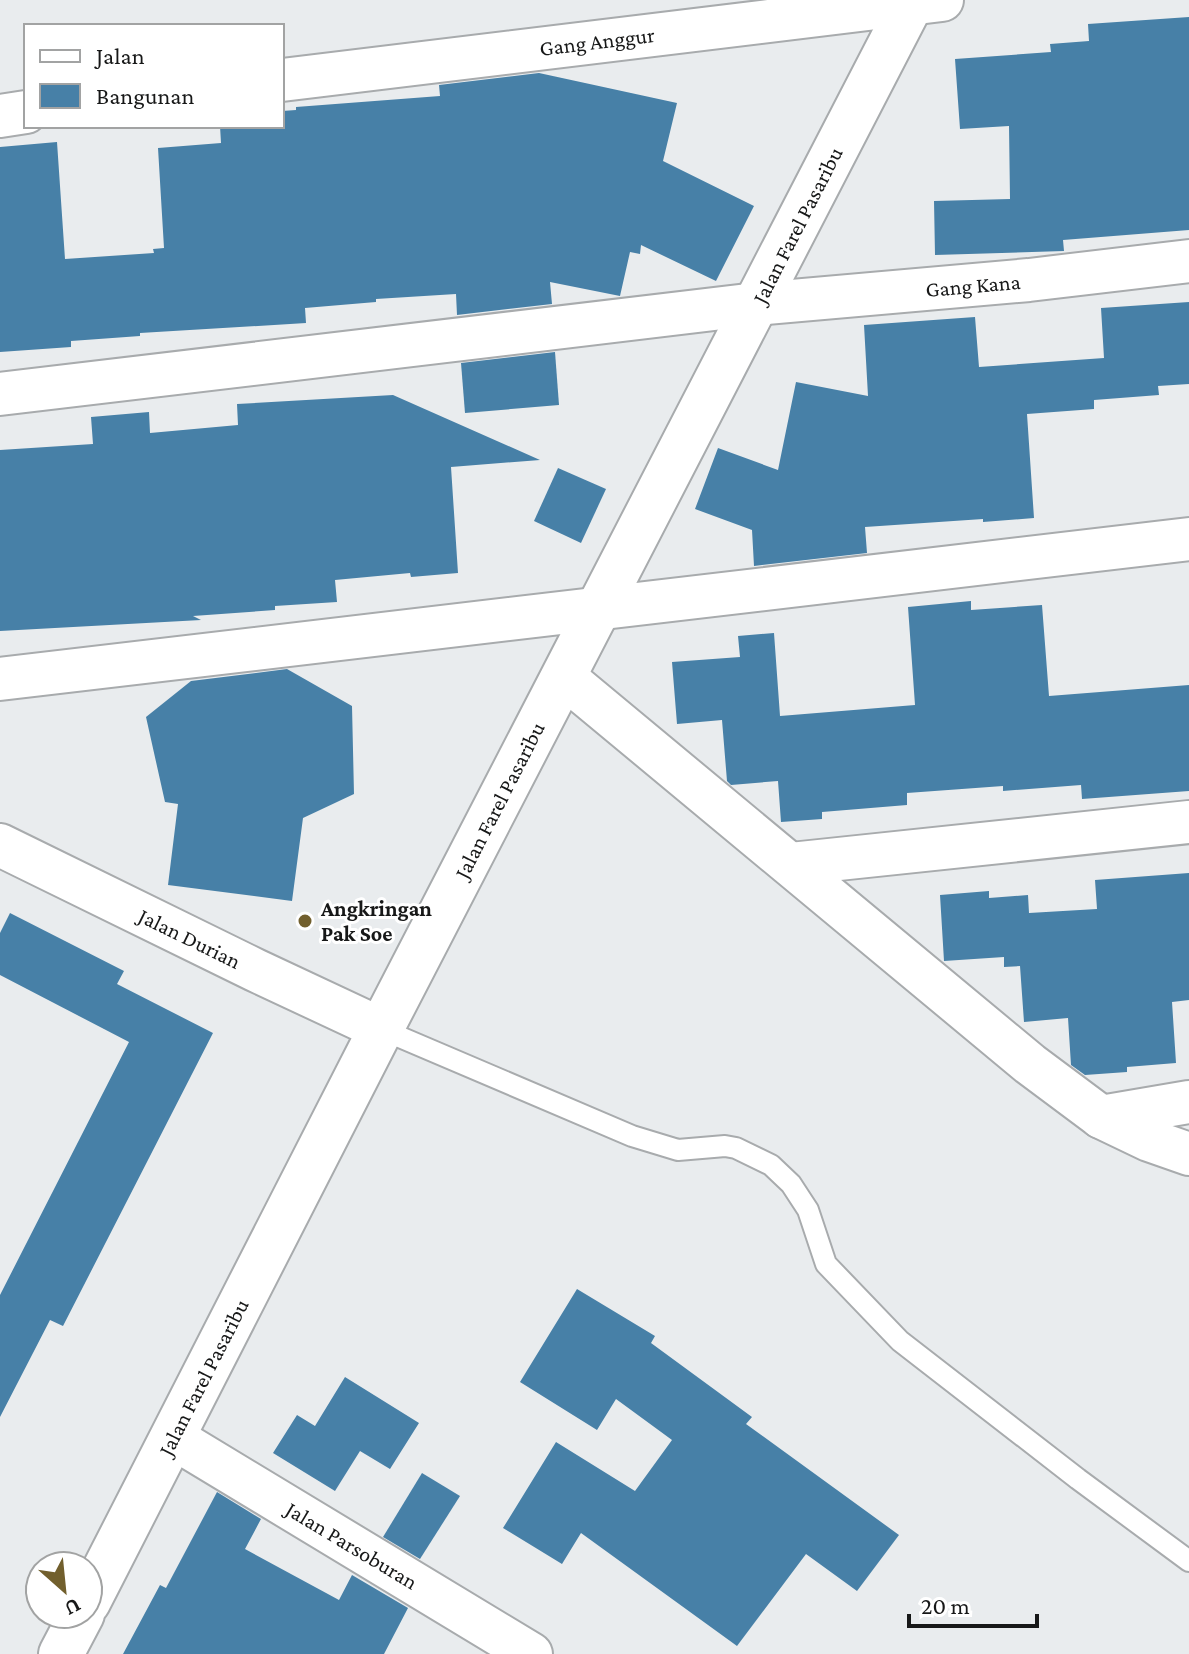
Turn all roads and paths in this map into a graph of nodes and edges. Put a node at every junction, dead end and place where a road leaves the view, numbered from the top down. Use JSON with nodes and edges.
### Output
{"nodes":[{"id":1,"x":922,"y":1,"type":"edge"},
{"id":2,"x":284,"y":80,"type":"edge"},
{"id":3,"x":24,"y":112,"type":"edge"},
{"id":4,"x":0,"y":116,"type":"edge"},
{"id":5,"x":1189,"y":261,"type":"edge"},
{"id":6,"x":756,"y":304,"type":"junction"},
{"id":7,"x":0,"y":394,"type":"edge"},
{"id":8,"x":1189,"y":539,"type":"edge"},
{"id":9,"x":600,"y":607,"type":"junction"},
{"id":10,"x":564,"y":677,"type":"junction"},
{"id":11,"x":0,"y":679,"type":"edge"},
{"id":12,"x":1189,"y":822,"type":"edge"},
{"id":13,"x":0,"y":845,"type":"edge"},
{"id":14,"x":791,"y":864,"type":"junction"},
{"id":15,"x":381,"y":1029,"type":"junction"},
{"id":16,"x":1189,"y":1102,"type":"edge"},
{"id":17,"x":1101,"y":1117,"type":"junction"},
{"id":18,"x":1189,"y":1154,"type":"edge"},
{"id":19,"x":172,"y":1437,"type":"junction"},
{"id":20,"x":1189,"y":1561,"type":"edge"},
{"id":21,"x":104,"y":1571,"type":"edge"},
{"id":22,"x":74,"y":1630,"type":"edge"},
{"id":23,"x":61,"y":1654,"type":"edge"},
{"id":24,"x":531,"y":1654,"type":"edge"}],
"edges":[{"from":1,"to":2,"type":"street","name":"Gang Anggur"},
{"from":1,"to":6,"type":"street","name":"Jalan Farel Pasaribu"},
{"from":3,"to":4,"type":"street"},
{"from":5,"to":6,"type":"street","name":"Gang Kana"},
{"from":6,"to":7,"type":"street","name":"Gang Kana"},
{"from":6,"to":9,"type":"street","name":"Jalan Farel Pasaribu"},
{"from":8,"to":9,"type":"street"},
{"from":9,"to":10,"type":"street","name":"Jalan Farel Pasaribu"},
{"from":9,"to":11,"type":"street"},
{"from":10,"to":14,"type":"street"},
{"from":10,"to":15,"type":"street","name":"Jalan Farel Pasaribu"},
{"from":12,"to":14,"type":"street"},
{"from":13,"to":15,"type":"street","name":"Jalan Durian"},
{"from":14,"to":17,"type":"street"},
{"from":15,"to":19,"type":"street","name":"Jalan Farel Pasaribu"},
{"from":15,"to":20,"type":"lane"},
{"from":16,"to":17,"type":"street"},
{"from":17,"to":18,"type":"street"},
{"from":19,"to":21,"type":"street","name":"Jalan Farel Pasaribu"},
{"from":19,"to":24,"type":"street","name":"Jalan Parsoburan"},
{"from":22,"to":23,"type":"street"}]}
